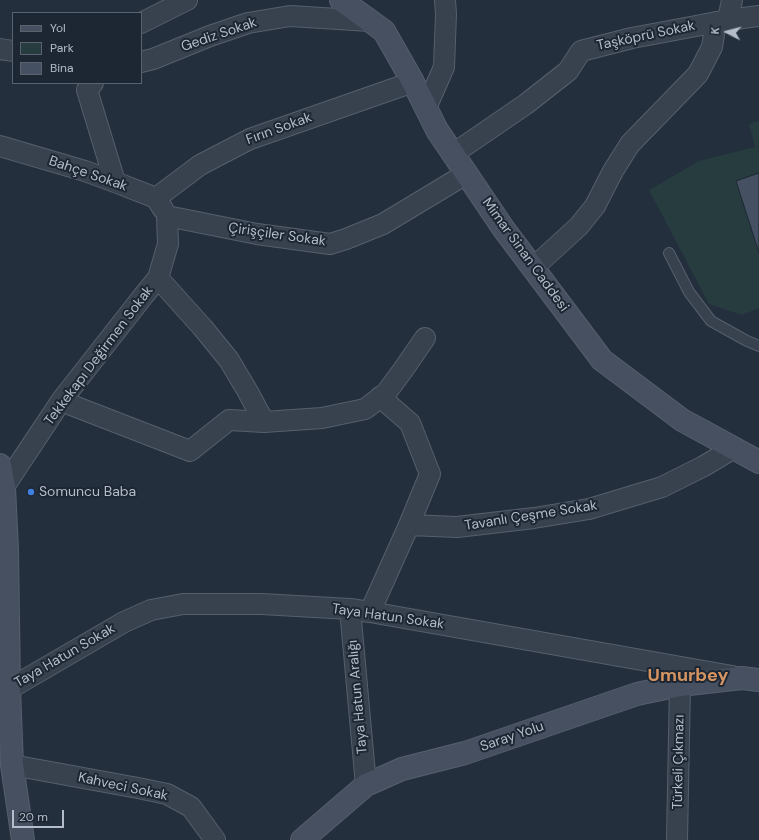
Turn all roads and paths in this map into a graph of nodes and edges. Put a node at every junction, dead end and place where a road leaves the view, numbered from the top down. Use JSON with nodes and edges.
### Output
{"nodes":[{"id":1,"x":187,"y":0,"type":"edge"},
{"id":2,"x":341,"y":0,"type":"edge"},
{"id":3,"x":445,"y":0,"type":"edge"},
{"id":4,"x":732,"y":0,"type":"edge"},
{"id":5,"x":759,"y":16,"type":"edge"},
{"id":6,"x":722,"y":21,"type":"junction"},
{"id":7,"x":142,"y":22,"type":"edge"},
{"id":8,"x":370,"y":22,"type":"junction"},
{"id":9,"x":0,"y":49,"type":"edge"},
{"id":10,"x":12,"y":51,"type":"edge"},
{"id":11,"x":142,"y":62,"type":"edge"},
{"id":12,"x":412,"y":82,"type":"junction"},
{"id":13,"x":92,"y":84,"type":"edge"},
{"id":14,"x":426,"y":108,"type":"junction"},
{"id":15,"x":0,"y":146,"type":"edge"},
{"id":16,"x":453,"y":154,"type":"junction"},
{"id":17,"x":466,"y":174,"type":"junction"},
{"id":18,"x":115,"y":182,"type":"junction"},
{"id":19,"x":156,"y":198,"type":"junction"},
{"id":20,"x":167,"y":216,"type":"junction"},
{"id":21,"x":669,"y":253,"type":"dead end"},
{"id":22,"x":533,"y":268,"type":"junction"},
{"id":23,"x":158,"y":278,"type":"junction"},
{"id":24,"x":425,"y":338,"type":"dead end"},
{"id":25,"x":759,"y":346,"type":"edge"},
{"id":26,"x":380,"y":397,"type":"junction"},
{"id":27,"x":61,"y":401,"type":"junction"},
{"id":28,"x":264,"y":422,"type":"junction"},
{"id":29,"x":734,"y":448,"type":"junction"},
{"id":30,"x":759,"y":462,"type":"edge"},
{"id":31,"x":0,"y":465,"type":"edge"},
{"id":32,"x":4,"y":487,"type":"junction"},
{"id":33,"x":409,"y":525,"type":"junction"},
{"id":34,"x":350,"y":609,"type":"junction"},
{"id":35,"x":370,"y":612,"type":"junction"},
{"id":36,"x":751,"y":679,"type":"edge"},
{"id":37,"x":680,"y":685,"type":"junction"},
{"id":38,"x":9,"y":689,"type":"junction"},
{"id":39,"x":12,"y":765,"type":"junction"},
{"id":40,"x":366,"y":785,"type":"junction"},
{"id":41,"x":23,"y":840,"type":"edge"},
{"id":42,"x":216,"y":840,"type":"edge"},
{"id":43,"x":302,"y":840,"type":"edge"},
{"id":44,"x":677,"y":840,"type":"edge"}],
"edges":[{"from":1,"to":7,"type":"street"},
{"from":2,"to":8,"type":"street","name":"Mimar Sinan Caddesi"},
{"from":3,"to":14,"type":"street"},
{"from":4,"to":6,"type":"street"},
{"from":5,"to":6,"type":"street","name":"Taşköprü Sokak"},
{"from":6,"to":16,"type":"street","name":"Taşköprü Sokak"},
{"from":6,"to":22,"type":"street"},
{"from":8,"to":11,"type":"street","name":"Gediz Sokak"},
{"from":8,"to":12,"type":"street","name":"Mimar Sinan Caddesi"},
{"from":9,"to":10,"type":"street"},
{"from":12,"to":14,"type":"street","name":"Mimar Sinan Caddesi"},
{"from":12,"to":19,"type":"street","name":"Fırın Sokak"},
{"from":13,"to":18,"type":"street"},
{"from":14,"to":16,"type":"street","name":"Mimar Sinan Caddesi"},
{"from":15,"to":18,"type":"street","name":"Bahçe Sokak"},
{"from":16,"to":17,"type":"street","name":"Mimar Sinan Caddesi"},
{"from":17,"to":20,"type":"street","name":"Çirişçiler Sokak"},
{"from":17,"to":22,"type":"street","name":"Mimar Sinan Caddesi"},
{"from":18,"to":19,"type":"street","name":"Bahçe Sokak"},
{"from":19,"to":20,"type":"street"},
{"from":20,"to":23,"type":"street","name":"Tekkekapı Değirmen Sokak"},
{"from":21,"to":25,"type":"lane"},
{"from":22,"to":29,"type":"street","name":"Mimar Sinan Caddesi"},
{"from":23,"to":27,"type":"street","name":"Tekkekapı Değirmen Sokak"},
{"from":23,"to":28,"type":"street"},
{"from":24,"to":26,"type":"street"},
{"from":26,"to":28,"type":"street"},
{"from":26,"to":33,"type":"street"},
{"from":27,"to":28,"type":"street"},
{"from":27,"to":32,"type":"street","name":"Tekkekapı Değirmen Sokak"},
{"from":29,"to":30,"type":"street","name":"Mimar Sinan Caddesi"},
{"from":29,"to":33,"type":"street","name":"Tavanlı Çeşme Sokak"},
{"from":31,"to":32,"type":"street"},
{"from":32,"to":38,"type":"street"},
{"from":33,"to":35,"type":"street"},
{"from":34,"to":35,"type":"street","name":"Taya Hatun Sokak"},
{"from":34,"to":38,"type":"street","name":"Taya Hatun Sokak"},
{"from":34,"to":40,"type":"street","name":"Taya Hatun Aralığı"},
{"from":35,"to":36,"type":"street","name":"Taya Hatun Sokak"},
{"from":36,"to":37,"type":"street","name":"Saray Yolu"},
{"from":37,"to":40,"type":"street","name":"Saray Yolu"},
{"from":37,"to":44,"type":"street","name":"Türkeli Çıkmazı"},
{"from":38,"to":39,"type":"street"},
{"from":39,"to":41,"type":"street"},
{"from":39,"to":42,"type":"street","name":"Kahveci Sokak"},
{"from":40,"to":43,"type":"street","name":"Saray Yolu"}]}
